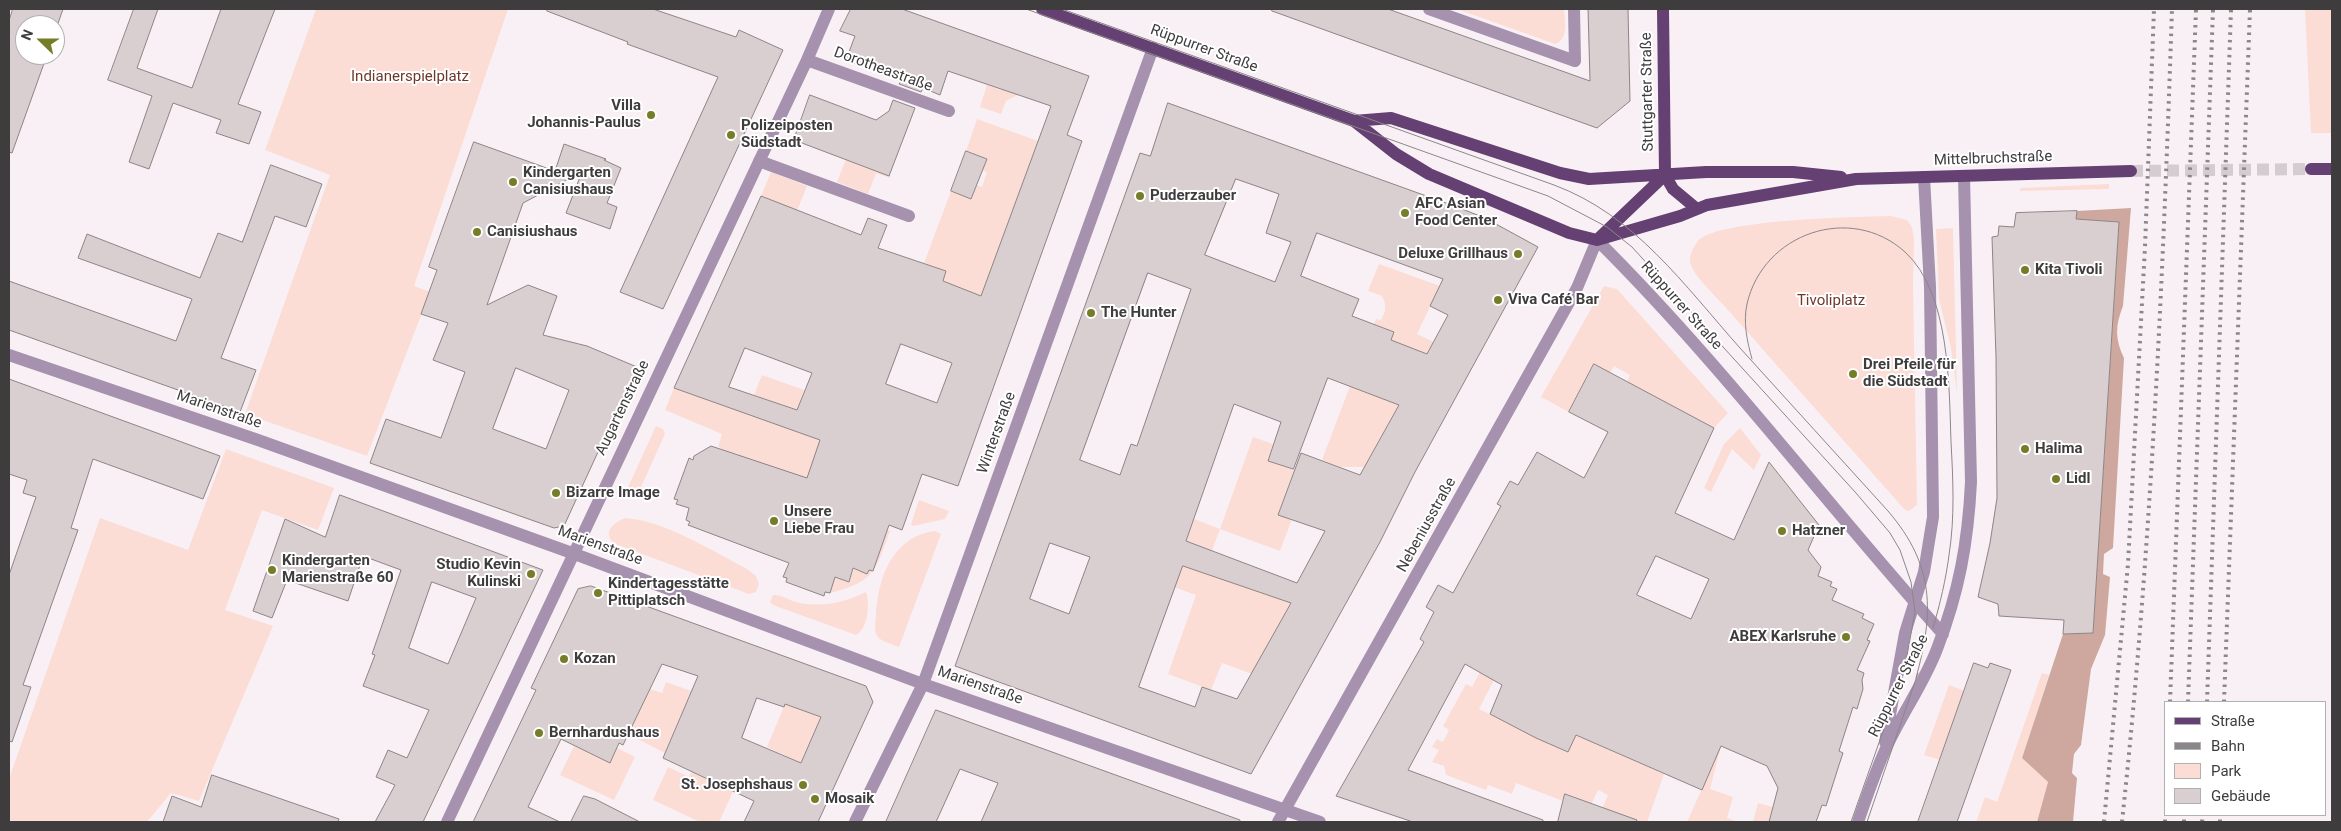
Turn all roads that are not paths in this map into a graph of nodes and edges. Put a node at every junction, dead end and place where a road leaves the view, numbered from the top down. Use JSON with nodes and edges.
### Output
{"nodes":[{"id":1,"x":829,"y":9,"type":"edge"},
{"id":2,"x":1042,"y":9,"type":"edge"},
{"id":3,"x":1429,"y":9,"type":"edge"},
{"id":4,"x":1574,"y":9,"type":"edge"},
{"id":5,"x":1663,"y":9,"type":"edge"},
{"id":6,"x":1453,"y":13,"type":"edge"},
{"id":7,"x":1153,"y":48,"type":"junction"},
{"id":8,"x":807,"y":60,"type":"junction"},
{"id":9,"x":949,"y":111,"type":"dead end"},
{"id":10,"x":1354,"y":121,"type":"junction"},
{"id":11,"x":759,"y":161,"type":"junction"},
{"id":12,"x":2311,"y":169,"type":"tunnel mouth"},
{"id":13,"x":2332,"y":169,"type":"edge"},
{"id":14,"x":2131,"y":171,"type":"tunnel mouth"},
{"id":15,"x":1665,"y":175,"type":"junction"},
{"id":16,"x":1964,"y":176,"type":"junction"},
{"id":17,"x":1924,"y":177,"type":"junction"},
{"id":18,"x":1856,"y":179,"type":"junction"},
{"id":19,"x":1697,"y":208,"type":"junction"},
{"id":20,"x":909,"y":216,"type":"dead end"},
{"id":21,"x":1597,"y":240,"type":"junction"},
{"id":22,"x":9,"y":355,"type":"edge"},
{"id":23,"x":572,"y":553,"type":"junction"},
{"id":24,"x":1915,"y":603,"type":"junction"},
{"id":25,"x":1943,"y":634,"type":"junction"},
{"id":26,"x":923,"y":684,"type":"junction"},
{"id":27,"x":1879,"y":764,"type":"junction"},
{"id":28,"x":1285,"y":810,"type":"junction"},
{"id":29,"x":447,"y":822,"type":"edge"},
{"id":30,"x":855,"y":822,"type":"edge"},
{"id":31,"x":1278,"y":822,"type":"edge"},
{"id":32,"x":1320,"y":822,"type":"edge"},
{"id":33,"x":1858,"y":822,"type":"edge"}],
"edges":[{"from":1,"to":8,"type":"street","name":"Augartenstraße"},
{"from":2,"to":7,"type":"main road","name":"Rüppurrer Straße"},
{"from":3,"to":6,"type":"street"},
{"from":4,"to":6,"type":"street"},
{"from":5,"to":15,"type":"main road","name":"Stuttgarter Straße"},
{"from":7,"to":10,"type":"main road","name":"Rüppurrer Straße"},
{"from":7,"to":26,"type":"street","name":"Winterstraße"},
{"from":8,"to":9,"type":"street","name":"Dorotheastraße"},
{"from":8,"to":11,"type":"street","name":"Augartenstraße"},
{"from":10,"to":15,"type":"main road","name":"Rüppurrer Straße"},
{"from":10,"to":21,"type":"main road","name":"Rüppurrer Straße"},
{"from":11,"to":20,"type":"street"},
{"from":11,"to":23,"type":"street","name":"Augartenstraße"},
{"from":12,"to":13,"type":"main road"},
{"from":14,"to":16,"type":"main road","name":"Mittelbruchstraße"},
{"from":15,"to":18,"type":"main road","name":"Mittelbruchstraße"},
{"from":15,"to":19,"type":"main road"},
{"from":15,"to":21,"type":"main road"},
{"from":16,"to":17,"type":"main road","name":"Mittelbruchstraße"},
{"from":16,"to":25,"type":"street"},
{"from":17,"to":18,"type":"main road","name":"Mittelbruchstraße"},
{"from":17,"to":24,"type":"street","name":"Rüppurrer Straße"},
{"from":18,"to":19,"type":"main road","name":"Mittelbruchstraße"},
{"from":19,"to":21,"type":"main road","name":"Mittelbruchstraße"},
{"from":21,"to":24,"type":"street","name":"Rüppurrer Straße"},
{"from":21,"to":28,"type":"street","name":"Nebeniusstraße"},
{"from":22,"to":23,"type":"street","name":"Marienstraße"},
{"from":23,"to":26,"type":"street","name":"Marienstraße"},
{"from":23,"to":29,"type":"street","name":"Augartenstraße"},
{"from":24,"to":25,"type":"street","name":"Rüppurrer Straße"},
{"from":24,"to":27,"type":"street","name":"Rüppurrer Straße"},
{"from":25,"to":27,"type":"street","name":"Rüppurrer Straße"},
{"from":26,"to":28,"type":"street","name":"Marienstraße"},
{"from":26,"to":30,"type":"street","name":"Winterstraße"},
{"from":27,"to":33,"type":"street","name":"Rüppurrer Straße"},
{"from":28,"to":31,"type":"street","name":"Nebeniusstraße"},
{"from":28,"to":32,"type":"street","name":"Marienstraße"}]}
